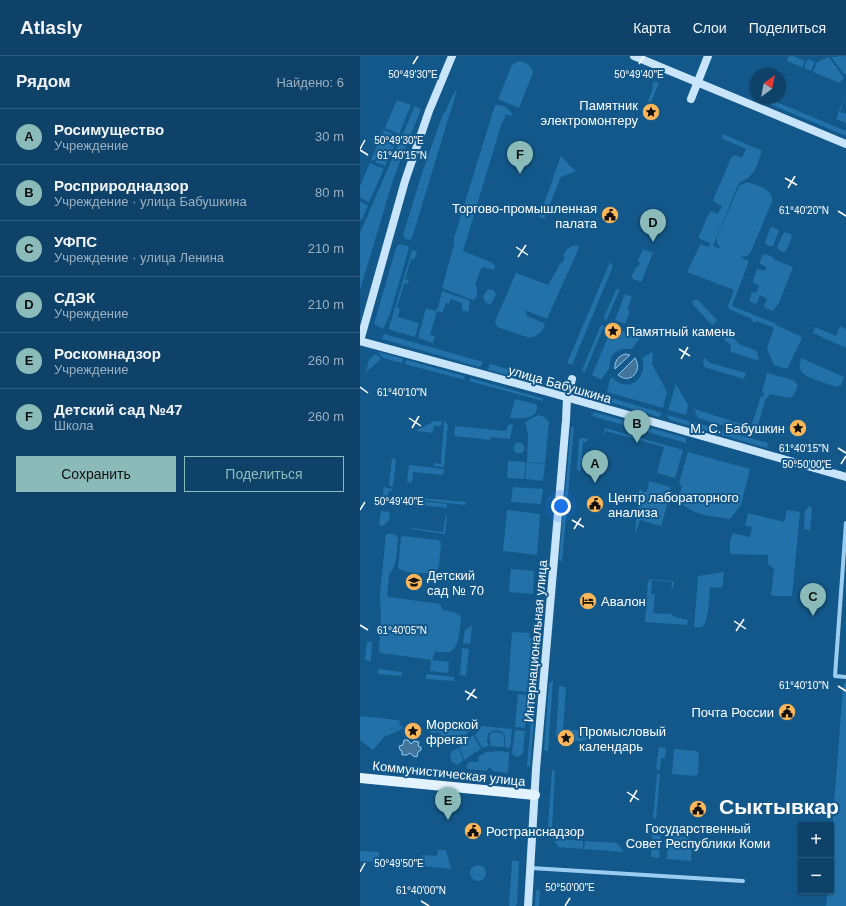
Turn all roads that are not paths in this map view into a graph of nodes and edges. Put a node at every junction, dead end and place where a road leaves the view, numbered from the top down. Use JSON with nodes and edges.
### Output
{"nodes":[{"id":1,"x":452,"y":56,"type":"edge"},
{"id":2,"x":634,"y":56,"type":"edge"},
{"id":3,"x":708,"y":56,"type":"edge"},
{"id":4,"x":697,"y":83,"type":"junction"},
{"id":5,"x":691,"y":99,"type":"dead end"},
{"id":6,"x":846,"y":144,"type":"edge"},
{"id":7,"x":360,"y":341,"type":"edge"},
{"id":8,"x":572,"y":379,"type":"dead end"},
{"id":9,"x":567,"y":398,"type":"junction"},
{"id":10,"x":846,"y":476,"type":"edge"},
{"id":11,"x":846,"y":522,"type":"edge"},
{"id":12,"x":846,"y":677,"type":"edge"},
{"id":13,"x":360,"y":778,"type":"edge"},
{"id":14,"x":535,"y":795,"type":"junction"},
{"id":15,"x":531,"y":868,"type":"junction"},
{"id":16,"x":743,"y":881,"type":"dead end"},
{"id":17,"x":528,"y":906,"type":"edge"}],
"edges":[{"from":1,"to":7,"type":"street"},
{"from":2,"to":4,"type":"street"},
{"from":3,"to":4,"type":"street"},
{"from":4,"to":5,"type":"street"},
{"from":4,"to":6,"type":"street"},
{"from":7,"to":9,"type":"street","name":"улица Бабушкина"},
{"from":8,"to":9,"type":"street","name":"Интернациональная улица"},
{"from":9,"to":10,"type":"street","name":"улица Бабушкина"},
{"from":9,"to":14,"type":"street","name":"Интернациональная улица"},
{"from":11,"to":12,"type":"street"},
{"from":13,"to":14,"type":"main road","name":"Коммунистическая улица"},
{"from":14,"to":15,"type":"street","name":"Интернациональная улица"},
{"from":15,"to":16,"type":"street"},
{"from":15,"to":17,"type":"street","name":"Интернациональная улица"}]}
